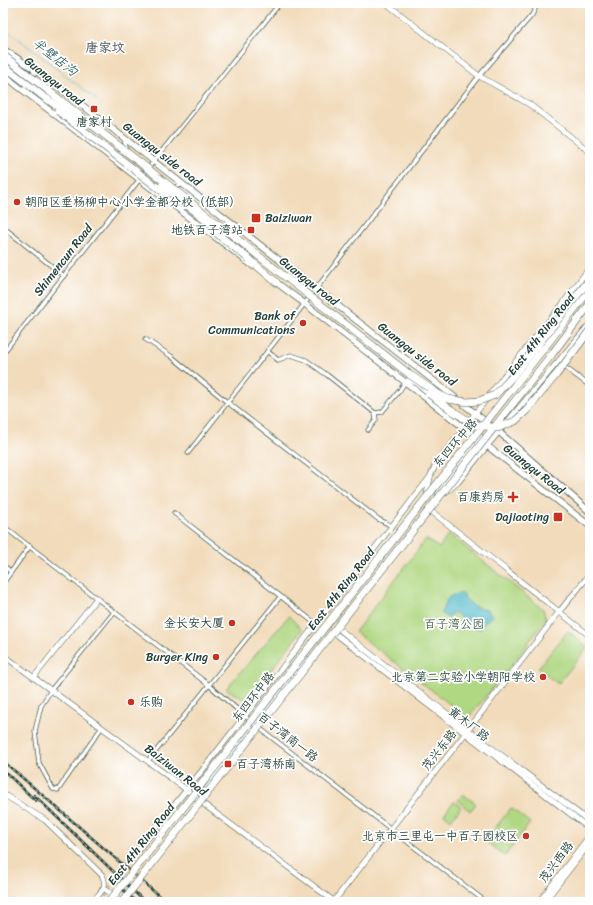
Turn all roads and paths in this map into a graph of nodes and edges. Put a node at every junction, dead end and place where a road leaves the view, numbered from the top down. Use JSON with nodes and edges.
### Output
{"nodes":[{"id":1,"x":280,"y":3,"type":"edge"},
{"id":2,"x":386,"y":3,"type":"edge"},
{"id":3,"x":538,"y":3,"type":"edge"},
{"id":4,"x":4,"y":53,"type":"edge"},
{"id":5,"x":3,"y":65,"type":"edge"},
{"id":6,"x":3,"y":73,"type":"edge"},
{"id":7,"x":40,"y":73,"type":"junction"},
{"id":8,"x":479,"y":76,"type":"junction"},
{"id":9,"x":43,"y":87,"type":"junction"},
{"id":10,"x":30,"y":95,"type":"junction"},
{"id":11,"x":44,"y":97,"type":"junction"},
{"id":12,"x":124,"y":138,"type":"junction"},
{"id":13,"x":590,"y":152,"type":"edge"},
{"id":14,"x":110,"y":157,"type":"junction"},
{"id":15,"x":154,"y":161,"type":"junction"},
{"id":16,"x":139,"y":180,"type":"junction"},
{"id":17,"x":185,"y":185,"type":"junction"},
{"id":18,"x":170,"y":203,"type":"junction"},
{"id":19,"x":3,"y":227,"type":"edge"},
{"id":20,"x":590,"y":267,"type":"edge"},
{"id":21,"x":64,"y":276,"type":"junction"},
{"id":22,"x":590,"y":279,"type":"edge"},
{"id":23,"x":276,"y":282,"type":"junction"},
{"id":24,"x":316,"y":289,"type":"junction"},
{"id":25,"x":590,"y":289,"type":"edge"},
{"id":26,"x":305,"y":304,"type":"junction"},
{"id":27,"x":590,"y":304,"type":"edge"},
{"id":28,"x":590,"y":324,"type":"edge"},
{"id":29,"x":590,"y":330,"type":"edge"},
{"id":30,"x":145,"y":339,"type":"dead end"},
{"id":31,"x":267,"y":352,"type":"junction"},
{"id":32,"x":3,"y":353,"type":"edge"},
{"id":33,"x":558,"y":361,"type":"junction"},
{"id":34,"x":405,"y":382,"type":"joint"},
{"id":35,"x":590,"y":386,"type":"edge"},
{"id":36,"x":427,"y":400,"type":"junction"},
{"id":37,"x":227,"y":402,"type":"junction"},
{"id":38,"x":447,"y":406,"type":"junction"},
{"id":39,"x":375,"y":414,"type":"junction"},
{"id":40,"x":475,"y":414,"type":"junction"},
{"id":41,"x":469,"y":422,"type":"junction"},
{"id":42,"x":487,"y":423,"type":"junction"},
{"id":43,"x":464,"y":428,"type":"junction"},
{"id":44,"x":368,"y":430,"type":"dead end"},
{"id":45,"x":480,"y":431,"type":"junction"},
{"id":46,"x":499,"y":432,"type":"junction"},
{"id":47,"x":472,"y":435,"type":"junction"},
{"id":48,"x":478,"y":439,"type":"junction"},
{"id":49,"x":487,"y":446,"type":"junction"},
{"id":50,"x":188,"y":453,"type":"dead end"},
{"id":51,"x":450,"y":464,"type":"junction"},
{"id":52,"x":455,"y":468,"type":"junction"},
{"id":53,"x":430,"y":477,"type":"junction"},
{"id":54,"x":448,"y":490,"type":"junction"},
{"id":55,"x":428,"y":493,"type":"junction"},
{"id":56,"x":435,"y":498,"type":"junction"},
{"id":57,"x":431,"y":512,"type":"junction"},
{"id":58,"x":590,"y":512,"type":"edge"},
{"id":59,"x":174,"y":513,"type":"dead end"},
{"id":60,"x":3,"y":526,"type":"edge"},
{"id":61,"x":392,"y":526,"type":"junction"},
{"id":62,"x":590,"y":526,"type":"edge"},
{"id":63,"x":30,"y":546,"type":"junction"},
{"id":64,"x":3,"y":565,"type":"edge"},
{"id":65,"x":11,"y":572,"type":"junction"},
{"id":66,"x":590,"y":574,"type":"edge"},
{"id":67,"x":3,"y":583,"type":"edge"},
{"id":68,"x":280,"y":597,"type":"junction"},
{"id":69,"x":97,"y":598,"type":"junction"},
{"id":70,"x":114,"y":612,"type":"junction"},
{"id":71,"x":559,"y":612,"type":"junction"},
{"id":72,"x":316,"y":624,"type":"junction"},
{"id":73,"x":339,"y":629,"type":"junction"},
{"id":74,"x":336,"y":634,"type":"junction"},
{"id":75,"x":590,"y":636,"type":"edge"},
{"id":76,"x":3,"y":655,"type":"edge"},
{"id":77,"x":34,"y":677,"type":"junction"},
{"id":78,"x":209,"y":685,"type":"junction"},
{"id":79,"x":51,"y":690,"type":"junction"},
{"id":80,"x":245,"y":715,"type":"junction"},
{"id":81,"x":249,"y":720,"type":"junction"},
{"id":82,"x":256,"y":724,"type":"junction"},
{"id":83,"x":102,"y":727,"type":"junction"},
{"id":84,"x":261,"y":729,"type":"junction"},
{"id":85,"x":466,"y":732,"type":"junction"},
{"id":86,"x":148,"y":761,"type":"junction"},
{"id":87,"x":189,"y":792,"type":"junction"},
{"id":88,"x":3,"y":794,"type":"edge"},
{"id":89,"x":200,"y":802,"type":"junction"},
{"id":90,"x":590,"y":822,"type":"edge"},
{"id":91,"x":391,"y":828,"type":"junction"},
{"id":92,"x":590,"y":829,"type":"edge"},
{"id":93,"x":590,"y":835,"type":"edge"},
{"id":94,"x":590,"y":843,"type":"edge"},
{"id":95,"x":134,"y":855,"type":"tunnel mouth"},
{"id":96,"x":142,"y":861,"type":"dead end"},
{"id":97,"x":149,"y":866,"type":"dead end"},
{"id":98,"x":104,"y":888,"type":"junction"},
{"id":99,"x":102,"y":895,"type":"tunnel mouth"},
{"id":100,"x":92,"y":902,"type":"edge"},
{"id":101,"x":97,"y":902,"type":"edge"},
{"id":102,"x":109,"y":902,"type":"edge"},
{"id":103,"x":121,"y":902,"type":"edge"},
{"id":104,"x":335,"y":902,"type":"edge"},
{"id":105,"x":486,"y":902,"type":"edge"},
{"id":106,"x":539,"y":902,"type":"edge"},
{"id":107,"x":544,"y":902,"type":"edge"}],
"edges":[{"from":1,"to":15,"type":"street","name":"Shimencun Road"},
{"from":2,"to":8,"type":"main road"},
{"from":3,"to":8,"type":"street"},
{"from":4,"to":7,"type":"main road","name":"Guangqu side road"},
{"from":4,"to":9,"type":"highway","name":"Guangqu road","bridge":true},
{"from":5,"to":11,"type":"highway","name":"Guangqu road","bridge":true},
{"from":6,"to":10,"type":"main road"},
{"from":7,"to":10,"type":"street"},
{"from":7,"to":12,"type":"main road","name":"Guangqu side road"},
{"from":8,"to":13,"type":"main road"},
{"from":8,"to":24,"type":"street"},
{"from":9,"to":22,"type":"highway","name":"Guangqu road","bridge":true},
{"from":9,"to":24,"type":"highway","bridge":true},
{"from":10,"to":14,"type":"main road"},
{"from":11,"to":23,"type":"highway","bridge":true},
{"from":11,"to":29,"type":"highway","name":"Guangqu road","bridge":true},
{"from":12,"to":14,"type":"street"},
{"from":12,"to":15,"type":"main road","name":"Guangqu side road"},
{"from":14,"to":16,"type":"main road"},
{"from":15,"to":16,"type":"street","name":"Shimencun Road"},
{"from":15,"to":17,"type":"main road","name":"Guangqu side road"},
{"from":16,"to":18,"type":"main road"},
{"from":16,"to":21,"type":"street","name":"Shimencun Road"},
{"from":17,"to":18,"type":"street"},
{"from":17,"to":24,"type":"main road","name":"Guangqu side road"},
{"from":18,"to":23,"type":"main road"},
{"from":19,"to":21,"type":"street"},
{"from":20,"to":40,"type":"main road","name":"东四环中路"},
{"from":21,"to":32,"type":"street","name":"Shimencun Road"},
{"from":23,"to":26,"type":"main road"},
{"from":24,"to":26,"type":"street"},
{"from":24,"to":40,"type":"main road","name":"Guangqu side road"},
{"from":25,"to":102,"type":"highway","name":"East 4th Ring Road","bridge":true},
{"from":26,"to":31,"type":"street"},
{"from":26,"to":36,"type":"main road"},
{"from":27,"to":103,"type":"highway","name":"East 4th Ring Road","bridge":true},
{"from":28,"to":33,"type":"main road","name":"东四环中路"},
{"from":30,"to":37,"type":"street"},
{"from":31,"to":37,"type":"street"},
{"from":31,"to":39,"type":"street"},
{"from":33,"to":35,"type":"street"},
{"from":33,"to":46,"type":"main road","name":"东四环中路"},
{"from":34,"to":38,"type":"main road"},
{"from":34,"to":39,"type":"street"},
{"from":36,"to":38,"type":"main road"},
{"from":36,"to":43,"type":"main road"},
{"from":37,"to":50,"type":"street"},
{"from":37,"to":61,"type":"street"},
{"from":38,"to":41,"type":"main road"},
{"from":39,"to":44,"type":"street"},
{"from":40,"to":41,"type":"main road","name":"东四环中路"},
{"from":40,"to":42,"type":"main road","name":"Guangqu Road"},
{"from":41,"to":43,"type":"main road","name":"东四环中路"},
{"from":41,"to":45,"type":"main road"},
{"from":42,"to":45,"type":"main road","name":"东四环中路"},
{"from":42,"to":46,"type":"main road","name":"Guangqu Road"},
{"from":43,"to":47,"type":"main road","name":"Guangqu Road"},
{"from":43,"to":53,"type":"main road","name":"东四环中路"},
{"from":45,"to":46,"type":"main road"},
{"from":45,"to":47,"type":"main road","name":"东四环中路"},
{"from":45,"to":48,"type":"main road","name":"东四环中路"},
{"from":46,"to":49,"type":"main road","name":"东四环中路"},
{"from":46,"to":58,"type":"main road","name":"Guangqu Road"},
{"from":47,"to":48,"type":"main road","name":"Guangqu Road"},
{"from":47,"to":51,"type":"main road","name":"东四环中路"},
{"from":48,"to":49,"type":"main road","name":"Guangqu Road"},
{"from":48,"to":52,"type":"main road","name":"东四环中路"},
{"from":49,"to":54,"type":"main road","name":"东四环中路"},
{"from":49,"to":62,"type":"main road","name":"Guangqu Road"},
{"from":51,"to":52,"type":"main road"},
{"from":51,"to":55,"type":"main road","name":"东四环中路"},
{"from":52,"to":56,"type":"main road","name":"东四环中路"},
{"from":53,"to":55,"type":"main road"},
{"from":53,"to":61,"type":"main road","name":"东四环中路"},
{"from":54,"to":56,"type":"main road"},
{"from":54,"to":57,"type":"main road","name":"东四环中路"},
{"from":55,"to":81,"type":"main road","name":"东四环中路"},
{"from":56,"to":82,"type":"main road","name":"东四环中路"},
{"from":57,"to":71,"type":"main road"},
{"from":57,"to":73,"type":"main road","name":"东四环中路"},
{"from":59,"to":68,"type":"street"},
{"from":60,"to":63,"type":"street","name":"百子湾南一路"},
{"from":61,"to":72,"type":"main road","name":"东四环中路"},
{"from":63,"to":65,"type":"street"},
{"from":63,"to":69,"type":"street","name":"百子湾南一路"},
{"from":64,"to":65,"type":"street"},
{"from":65,"to":67,"type":"street"},
{"from":66,"to":71,"type":"main road","name":"茂兴东路"},
{"from":68,"to":72,"type":"street"},
{"from":68,"to":78,"type":"street"},
{"from":69,"to":70,"type":"street","name":"百子湾南一路"},
{"from":69,"to":77,"type":"main road"},
{"from":70,"to":78,"type":"street","name":"百子湾南一路"},
{"from":70,"to":79,"type":"street"},
{"from":71,"to":75,"type":"main road"},
{"from":71,"to":85,"type":"main road","name":"茂兴东路"},
{"from":72,"to":80,"type":"main road","name":"东四环中路"},
{"from":73,"to":74,"type":"main road","name":"东四环中路"},
{"from":73,"to":85,"type":"main road"},
{"from":74,"to":84,"type":"main road","name":"东四环中路"},
{"from":74,"to":85,"type":"main road","name":"黄木厂路"},
{"from":76,"to":77,"type":"main road","name":"Baiziwan Road"},
{"from":77,"to":79,"type":"main road","name":"Baiziwan Road"},
{"from":78,"to":80,"type":"street","name":"百子湾南一路"},
{"from":78,"to":86,"type":"street"},
{"from":79,"to":83,"type":"main road","name":"Baiziwan Road"},
{"from":79,"to":83,"type":"street"},
{"from":80,"to":81,"type":"street","name":"百子湾南一路"},
{"from":80,"to":87,"type":"main road","name":"东四环中路"},
{"from":81,"to":82,"type":"street","name":"百子湾南一路"},
{"from":81,"to":87,"type":"main road","name":"东四环中路"},
{"from":82,"to":84,"type":"street","name":"百子湾南一路"},
{"from":82,"to":89,"type":"main road","name":"东四环中路"},
{"from":83,"to":86,"type":"main road","name":"Baiziwan Road"},
{"from":84,"to":89,"type":"main road","name":"东四环中路"},
{"from":84,"to":91,"type":"street","name":"百子湾南一路"},
{"from":85,"to":90,"type":"main road"},
{"from":85,"to":91,"type":"main road","name":"茂兴东路"},
{"from":85,"to":92,"type":"main road","name":"黄木厂路"},
{"from":86,"to":87,"type":"main road","name":"Baiziwan Road"},
{"from":87,"to":89,"type":"main road","name":"Baiziwan Road"},
{"from":87,"to":95,"type":"main road","name":"东四环中路"},
{"from":87,"to":96,"type":"main road","name":"东四环中路"},
{"from":88,"to":98,"type":"main road"},
{"from":89,"to":97,"type":"main road","name":"东四环中路"},
{"from":89,"to":104,"type":"main road","name":"Baiziwan Road"},
{"from":91,"to":104,"type":"main road","name":"茂兴东路"},
{"from":91,"to":105,"type":"street","name":"百子湾南一路"},
{"from":93,"to":106,"type":"main road","name":"茂兴西路"},
{"from":94,"to":107,"type":"main road","name":"茂兴西路"},
{"from":98,"to":100,"type":"main road"},
{"from":98,"to":103,"type":"main road"},
{"from":99,"to":101,"type":"main road"}]}
